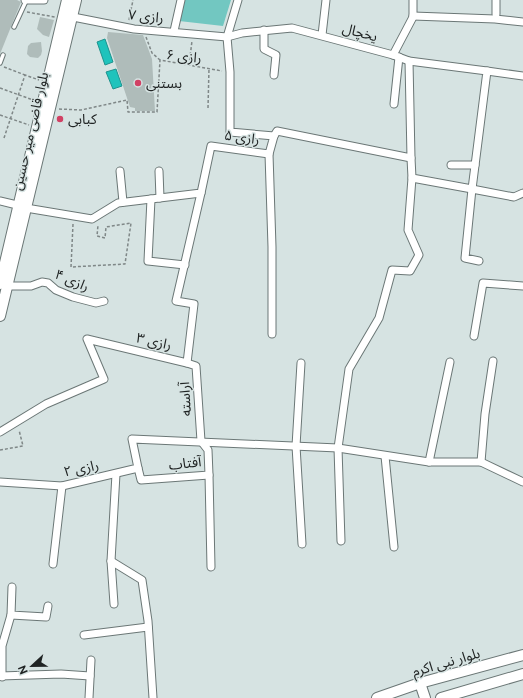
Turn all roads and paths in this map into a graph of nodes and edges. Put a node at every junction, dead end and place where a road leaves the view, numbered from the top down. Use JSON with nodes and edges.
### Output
{"nodes":[{"id":1,"x":25,"y":0,"type":"edge"},
{"id":2,"x":44,"y":0,"type":"edge"},
{"id":3,"x":66,"y":0,"type":"edge"},
{"id":4,"x":76,"y":0,"type":"edge"},
{"id":5,"x":133,"y":0,"type":"edge"},
{"id":6,"x":181,"y":0,"type":"edge"},
{"id":7,"x":238,"y":0,"type":"edge"},
{"id":8,"x":326,"y":0,"type":"edge"},
{"id":9,"x":413,"y":0,"type":"edge"},
{"id":10,"x":496,"y":0,"type":"edge"},
{"id":11,"x":26,"y":12,"type":"dead end"},
{"id":12,"x":496,"y":14,"type":"dead end"},
{"id":13,"x":414,"y":16,"type":"junction"},
{"id":14,"x":63,"y":17,"type":"junction"},
{"id":15,"x":523,"y":22,"type":"edge"},
{"id":16,"x":14,"y":27,"type":"dead end"},
{"id":17,"x":128,"y":28,"type":"junction"},
{"id":18,"x":143,"y":29,"type":"junction"},
{"id":19,"x":264,"y":30,"type":"junction"},
{"id":20,"x":174,"y":31,"type":"junction"},
{"id":21,"x":193,"y":33,"type":"junction"},
{"id":22,"x":322,"y":35,"type":"junction"},
{"id":23,"x":227,"y":37,"type":"junction"},
{"id":24,"x":3,"y":55,"type":"dead end"},
{"id":25,"x":396,"y":56,"type":"junction"},
{"id":26,"x":160,"y":60,"type":"junction"},
{"id":27,"x":409,"y":61,"type":"junction"},
{"id":28,"x":0,"y":63,"type":"edge"},
{"id":29,"x":189,"y":65,"type":"junction"},
{"id":30,"x":5,"y":67,"type":"dead end"},
{"id":31,"x":209,"y":68,"type":"junction"},
{"id":32,"x":487,"y":71,"type":"junction"},
{"id":33,"x":230,"y":72,"type":"junction"},
{"id":34,"x":25,"y":75,"type":"junction"},
{"id":35,"x":274,"y":75,"type":"dead end"},
{"id":36,"x":523,"y":76,"type":"edge"},
{"id":37,"x":40,"y":80,"type":"dead end"},
{"id":38,"x":0,"y":88,"type":"edge"},
{"id":39,"x":18,"y":95,"type":"junction"},
{"id":40,"x":35,"y":101,"type":"dead end"},
{"id":41,"x":394,"y":104,"type":"dead end"},
{"id":42,"x":208,"y":108,"type":"dead end"},
{"id":43,"x":50,"y":109,"type":"junction"},
{"id":44,"x":0,"y":114,"type":"edge"},
{"id":45,"x":10,"y":118,"type":"junction"},
{"id":46,"x":29,"y":125,"type":"dead end"},
{"id":47,"x":274,"y":136,"type":"junction"},
{"id":48,"x":4,"y":138,"type":"dead end"},
{"id":49,"x":269,"y":154,"type":"junction"},
{"id":50,"x":411,"y":158,"type":"junction"},
{"id":51,"x":451,"y":164,"type":"dead end"},
{"id":52,"x":475,"y":165,"type":"junction"},
{"id":53,"x":120,"y":171,"type":"dead end"},
{"id":54,"x":159,"y":171,"type":"dead end"},
{"id":55,"x":412,"y":178,"type":"junction"},
{"id":56,"x":472,"y":189,"type":"junction"},
{"id":57,"x":201,"y":193,"type":"junction"},
{"id":58,"x":523,"y":193,"type":"edge"},
{"id":59,"x":160,"y":198,"type":"junction"},
{"id":60,"x":150,"y":199,"type":"junction"},
{"id":61,"x":0,"y":201,"type":"edge"},
{"id":62,"x":123,"y":202,"type":"junction"},
{"id":63,"x":22,"y":206,"type":"junction"},
{"id":64,"x":99,"y":214,"type":"junction"},
{"id":65,"x":73,"y":216,"type":"junction"},
{"id":66,"x":479,"y":261,"type":"dead end"},
{"id":67,"x":185,"y":265,"type":"junction"},
{"id":68,"x":4,"y":285,"type":"edge"},
{"id":69,"x":523,"y":286,"type":"edge"},
{"id":70,"x":104,"y":301,"type":"dead end"},
{"id":71,"x":0,"y":316,"type":"edge"},
{"id":72,"x":272,"y":334,"type":"dead end"},
{"id":73,"x":474,"y":336,"type":"dead end"},
{"id":74,"x":493,"y":361,"type":"dead end"},
{"id":75,"x":187,"y":362,"type":"junction"},
{"id":76,"x":450,"y":362,"type":"dead end"},
{"id":77,"x":301,"y":363,"type":"dead end"},
{"id":78,"x":17,"y":422,"type":"junction"},
{"id":79,"x":0,"y":432,"type":"edge"},
{"id":80,"x":201,"y":441,"type":"junction"},
{"id":81,"x":296,"y":446,"type":"junction"},
{"id":82,"x":338,"y":448,"type":"junction"},
{"id":83,"x":0,"y":450,"type":"edge"},
{"id":84,"x":385,"y":456,"type":"junction"},
{"id":85,"x":429,"y":462,"type":"junction"},
{"id":86,"x":481,"y":462,"type":"junction"},
{"id":87,"x":138,"y":468,"type":"junction"},
{"id":88,"x":116,"y":474,"type":"junction"},
{"id":89,"x":209,"y":475,"type":"junction"},
{"id":90,"x":0,"y":482,"type":"edge"},
{"id":91,"x":523,"y":482,"type":"edge"},
{"id":92,"x":62,"y":486,"type":"junction"},
{"id":93,"x":341,"y":541,"type":"dead end"},
{"id":94,"x":302,"y":544,"type":"dead end"},
{"id":95,"x":394,"y":547,"type":"dead end"},
{"id":96,"x":111,"y":561,"type":"junction"},
{"id":97,"x":53,"y":564,"type":"dead end"},
{"id":98,"x":211,"y":567,"type":"dead end"},
{"id":99,"x":12,"y":587,"type":"dead end"},
{"id":100,"x":114,"y":604,"type":"dead end"},
{"id":101,"x":48,"y":606,"type":"dead end"},
{"id":102,"x":11,"y":615,"type":"junction"},
{"id":103,"x":148,"y":627,"type":"junction"},
{"id":104,"x":84,"y":635,"type":"dead end"},
{"id":105,"x":523,"y":655,"type":"edge"},
{"id":106,"x":91,"y":660,"type":"dead end"},
{"id":107,"x":523,"y":674,"type":"edge"},
{"id":108,"x":1,"y":676,"type":"edge"},
{"id":109,"x":90,"y":676,"type":"junction"},
{"id":110,"x":420,"y":683,"type":"junction"},
{"id":111,"x":88,"y":698,"type":"edge"},
{"id":112,"x":153,"y":698,"type":"edge"},
{"id":113,"x":377,"y":698,"type":"edge"},
{"id":114,"x":425,"y":698,"type":"edge"},
{"id":115,"x":441,"y":698,"type":"edge"}],
"edges":[{"from":1,"to":2,"type":"street"},
{"from":1,"to":16,"type":"lane"},
{"from":3,"to":14,"type":"main road","name":"بلوار قاضی میر حسین"},
{"from":4,"to":14,"type":"main road","name":"بلوار قاضی میر حسین"},
{"from":5,"to":17,"type":"path"},
{"from":6,"to":20,"type":"street"},
{"from":7,"to":23,"type":"street"},
{"from":8,"to":22,"type":"street"},
{"from":9,"to":13,"type":"street"},
{"from":10,"to":12,"type":"street"},
{"from":11,"to":14,"type":"path"},
{"from":13,"to":15,"type":"street"},
{"from":13,"to":25,"type":"street"},
{"from":14,"to":17,"type":"street","name":"رازی ۷"},
{"from":14,"to":43,"type":"main road","name":"بلوار قاضی میر حسین"},
{"from":14,"to":63,"type":"main road","name":"بلوار قاضی میر حسین"},
{"from":17,"to":18,"type":"street","name":"رازی ۷"},
{"from":18,"to":20,"type":"street","name":"رازی ۷"},
{"from":18,"to":26,"type":"path"},
{"from":19,"to":22,"type":"street","name":"یخچال"},
{"from":19,"to":23,"type":"street","name":"یخچال"},
{"from":19,"to":35,"type":"street"},
{"from":20,"to":21,"type":"street","name":"رازی ۷"},
{"from":21,"to":23,"type":"street","name":"رازی ۷"},
{"from":21,"to":29,"type":"path"},
{"from":22,"to":25,"type":"street","name":"یخچال"},
{"from":23,"to":33,"type":"street","name":"رازی ۵"},
{"from":24,"to":28,"type":"lane"},
{"from":25,"to":27,"type":"street","name":"یخچال"},
{"from":25,"to":41,"type":"street"},
{"from":26,"to":29,"type":"path","name":"رازی ۶"},
{"from":26,"to":43,"type":"path","name":"رازی ۶"},
{"from":27,"to":32,"type":"street","name":"یخچال"},
{"from":27,"to":50,"type":"street"},
{"from":29,"to":31,"type":"path","name":"رازی ۶"},
{"from":30,"to":34,"type":"path"},
{"from":31,"to":33,"type":"path","name":"رازی ۶"},
{"from":31,"to":42,"type":"path"},
{"from":32,"to":36,"type":"street","name":"یخچال"},
{"from":32,"to":52,"type":"street"},
{"from":33,"to":47,"type":"street","name":"رازی ۵"},
{"from":34,"to":37,"type":"path"},
{"from":34,"to":39,"type":"path"},
{"from":38,"to":39,"type":"path"},
{"from":39,"to":40,"type":"path"},
{"from":39,"to":45,"type":"path"},
{"from":43,"to":63,"type":"main road","name":"بلوار قاضی میر حسین"},
{"from":44,"to":45,"type":"path"},
{"from":45,"to":46,"type":"path"},
{"from":45,"to":48,"type":"path"},
{"from":47,"to":49,"type":"street","name":"رازی ۵"},
{"from":47,"to":50,"type":"street"},
{"from":49,"to":57,"type":"street","name":"رازی ۵"},
{"from":49,"to":72,"type":"street"},
{"from":50,"to":55,"type":"street"},
{"from":51,"to":52,"type":"street"},
{"from":52,"to":56,"type":"street"},
{"from":53,"to":62,"type":"street"},
{"from":54,"to":59,"type":"street"},
{"from":55,"to":56,"type":"street"},
{"from":55,"to":82,"type":"street"},
{"from":56,"to":58,"type":"street"},
{"from":56,"to":66,"type":"street"},
{"from":57,"to":59,"type":"street"},
{"from":57,"to":67,"type":"street","name":"رازی ۳"},
{"from":59,"to":60,"type":"street"},
{"from":60,"to":62,"type":"street"},
{"from":60,"to":67,"type":"street"},
{"from":61,"to":63,"type":"street"},
{"from":62,"to":64,"type":"street"},
{"from":63,"to":65,"type":"street"},
{"from":63,"to":68,"type":"main road","name":"بلوار قاضی میر حسین"},
{"from":64,"to":65,"type":"street"},
{"from":64,"to":65,"type":"path"},
{"from":67,"to":75,"type":"street","name":"رازی ۳"},
{"from":68,"to":70,"type":"street","name":"رازی ۴"},
{"from":68,"to":71,"type":"main road","name":"بلوار قاضی میر حسین"},
{"from":69,"to":73,"type":"street"},
{"from":74,"to":86,"type":"street"},
{"from":75,"to":78,"type":"street","name":"رازی ۳"},
{"from":75,"to":80,"type":"street","name":"آراسته"},
{"from":76,"to":85,"type":"street"},
{"from":77,"to":81,"type":"street"},
{"from":78,"to":79,"type":"street","name":"رازی ۳"},
{"from":78,"to":83,"type":"path"},
{"from":80,"to":81,"type":"street"},
{"from":80,"to":87,"type":"street"},
{"from":80,"to":89,"type":"street","name":"آفتاب"},
{"from":81,"to":82,"type":"street"},
{"from":81,"to":94,"type":"street"},
{"from":82,"to":84,"type":"street"},
{"from":82,"to":93,"type":"street"},
{"from":84,"to":85,"type":"street"},
{"from":84,"to":95,"type":"street"},
{"from":85,"to":86,"type":"street"},
{"from":86,"to":91,"type":"street"},
{"from":87,"to":88,"type":"street","name":"رازی ۲"},
{"from":87,"to":89,"type":"street","name":"آفتاب"},
{"from":88,"to":92,"type":"street","name":"رازی ۲"},
{"from":88,"to":96,"type":"street"},
{"from":89,"to":98,"type":"street"},
{"from":90,"to":92,"type":"street","name":"رازی ۲"},
{"from":92,"to":97,"type":"street"},
{"from":96,"to":100,"type":"street"},
{"from":96,"to":103,"type":"street"},
{"from":99,"to":102,"type":"street"},
{"from":101,"to":102,"type":"street"},
{"from":102,"to":108,"type":"street"},
{"from":103,"to":104,"type":"street"},
{"from":103,"to":112,"type":"street"},
{"from":105,"to":110,"type":"main road","name":"بلوار نبی اکرم"},
{"from":106,"to":109,"type":"street"},
{"from":107,"to":115,"type":"main road"},
{"from":108,"to":109,"type":"street"},
{"from":109,"to":111,"type":"street"},
{"from":110,"to":113,"type":"main road","name":"بلوار نبی اکرم"},
{"from":110,"to":114,"type":"main road"}]}
